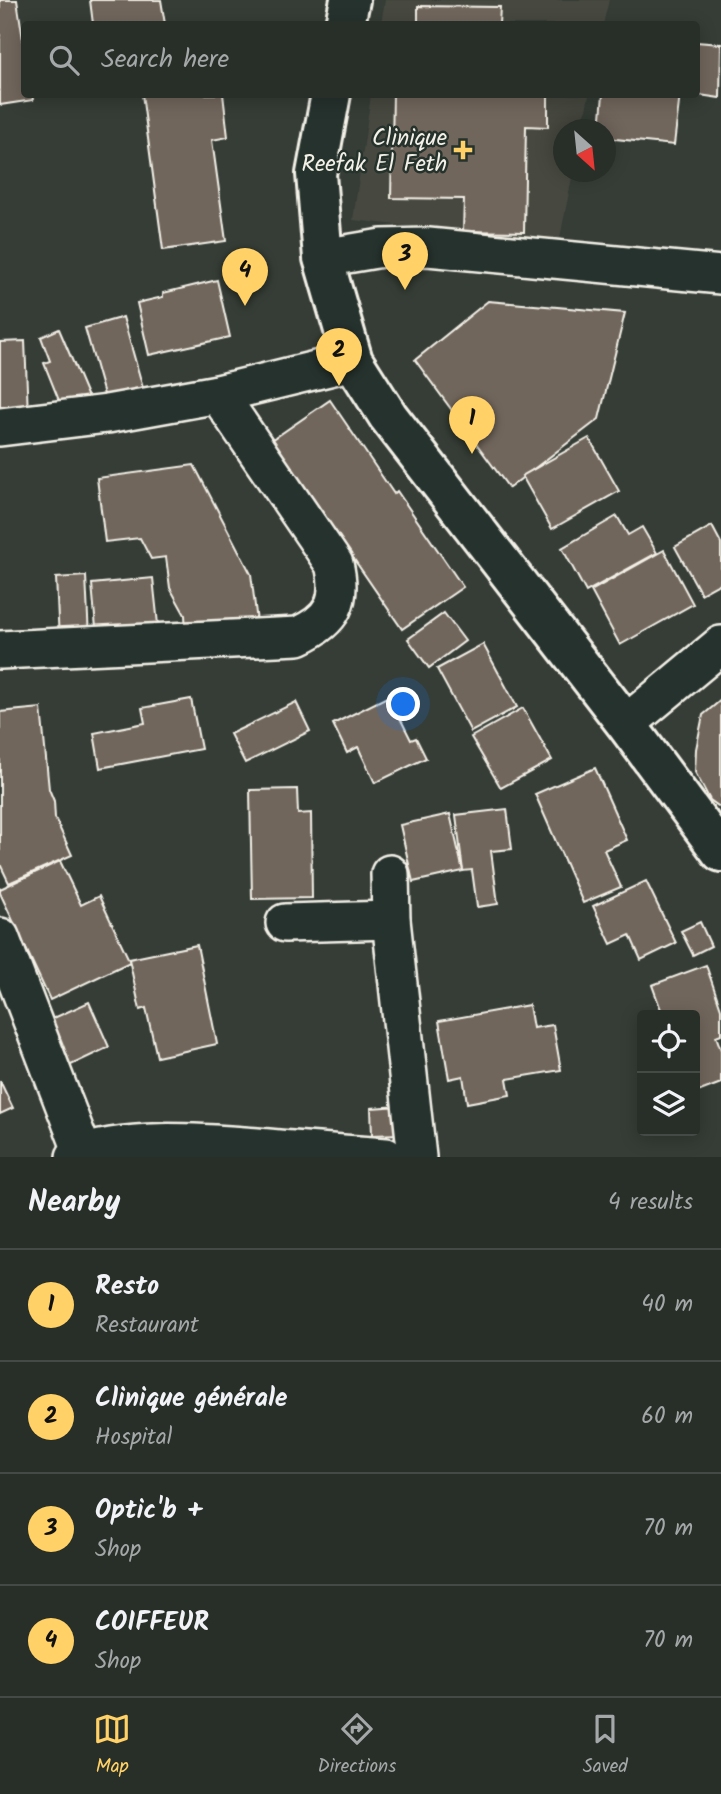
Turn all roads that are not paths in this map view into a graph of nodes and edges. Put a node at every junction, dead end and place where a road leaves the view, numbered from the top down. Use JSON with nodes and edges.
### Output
{"nodes":[{"id":1,"x":349,"y":0,"type":"edge"},
{"id":2,"x":346,"y":21,"type":"edge"},
{"id":3,"x":330,"y":98,"type":"edge"},
{"id":4,"x":323,"y":258,"type":"junction"},
{"id":5,"x":721,"y":275,"type":"edge"},
{"id":6,"x":353,"y":361,"type":"junction"},
{"id":7,"x":218,"y":394,"type":"junction"},
{"id":8,"x":0,"y":427,"type":"edge"},
{"id":9,"x":721,"y":645,"type":"edge"},
{"id":10,"x":0,"y":650,"type":"edge"},
{"id":11,"x":626,"y":724,"type":"junction"},
{"id":12,"x":714,"y":833,"type":"edge"},
{"id":13,"x":390,"y":874,"type":"dead end"},
{"id":14,"x":391,"y":920,"type":"junction"},
{"id":15,"x":285,"y":923,"type":"dead end"},
{"id":16,"x":0,"y":937,"type":"edge"},
{"id":17,"x":79,"y":1155,"type":"edge"},
{"id":18,"x":386,"y":1157,"type":"edge"},
{"id":19,"x":417,"y":1157,"type":"edge"}],
"edges":[{"from":1,"to":2,"type":"main road"},
{"from":3,"to":4,"type":"main road"},
{"from":4,"to":5,"type":"street"},
{"from":4,"to":6,"type":"main road"},
{"from":6,"to":7,"type":"street"},
{"from":6,"to":11,"type":"main road"},
{"from":7,"to":8,"type":"street"},
{"from":7,"to":10,"type":"street"},
{"from":9,"to":11,"type":"street"},
{"from":11,"to":12,"type":"main road"},
{"from":13,"to":14,"type":"street"},
{"from":14,"to":15,"type":"street"},
{"from":14,"to":19,"type":"street"},
{"from":16,"to":17,"type":"street"},
{"from":17,"to":18,"type":"street"}]}
